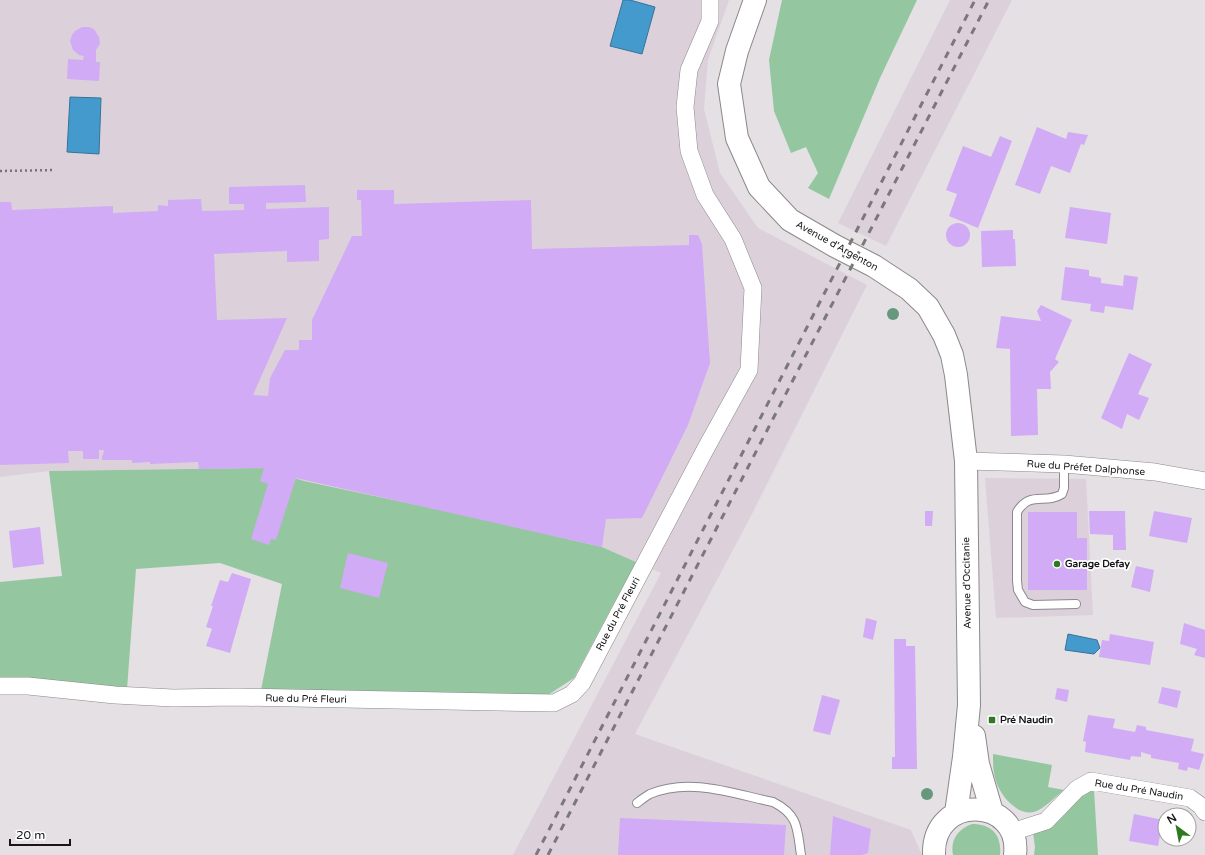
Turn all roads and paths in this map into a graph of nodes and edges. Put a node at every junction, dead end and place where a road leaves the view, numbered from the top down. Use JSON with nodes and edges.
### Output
{"nodes":[{"id":1,"x":710,"y":0,"type":"edge"},
{"id":2,"x":755,"y":0,"type":"edge"},
{"id":3,"x":54,"y":170,"type":"dead end"},
{"id":4,"x":0,"y":171,"type":"edge"},
{"id":5,"x":966,"y":461,"type":"junction"},
{"id":6,"x":1064,"y":464,"type":"junction"},
{"id":7,"x":1205,"y":481,"type":"edge"},
{"id":8,"x":1076,"y":604,"type":"dead end"},
{"id":9,"x":0,"y":686,"type":"edge"},
{"id":10,"x":969,"y":705,"type":"junction"},
{"id":11,"x":637,"y":803,"type":"dead end"},
{"id":12,"x":992,"y":812,"type":"junction"},
{"id":13,"x":1205,"y":812,"type":"edge"},
{"id":14,"x":956,"y":814,"type":"junction"},
{"id":15,"x":1012,"y":832,"type":"junction"},
{"id":16,"x":801,"y":855,"type":"edge"},
{"id":17,"x":934,"y":855,"type":"edge"},
{"id":18,"x":1015,"y":855,"type":"edge"}],
"edges":[{"from":1,"to":9,"type":"street","name":"Rue du Pré Fleuri"},
{"from":2,"to":5,"type":"main road","name":"Avenue d'Argenton"},
{"from":3,"to":4,"type":"path"},
{"from":5,"to":6,"type":"street","name":"Rue du Préfet Dalphonse"},
{"from":5,"to":10,"type":"main road","name":"Avenue d'Occitanie"},
{"from":6,"to":7,"type":"street","name":"Rue du Préfet Dalphonse"},
{"from":6,"to":8,"type":"lane"},
{"from":10,"to":12,"type":"main road","name":"Avenue d'Occitanie"},
{"from":10,"to":14,"type":"main road","name":"Avenue d'Occitanie"},
{"from":11,"to":16,"type":"lane"},
{"from":12,"to":14,"type":"main road"},
{"from":12,"to":15,"type":"main road"},
{"from":13,"to":15,"type":"street","name":"Rue du Pré Naudin"},
{"from":14,"to":17,"type":"main road"},
{"from":15,"to":18,"type":"main road"}]}
